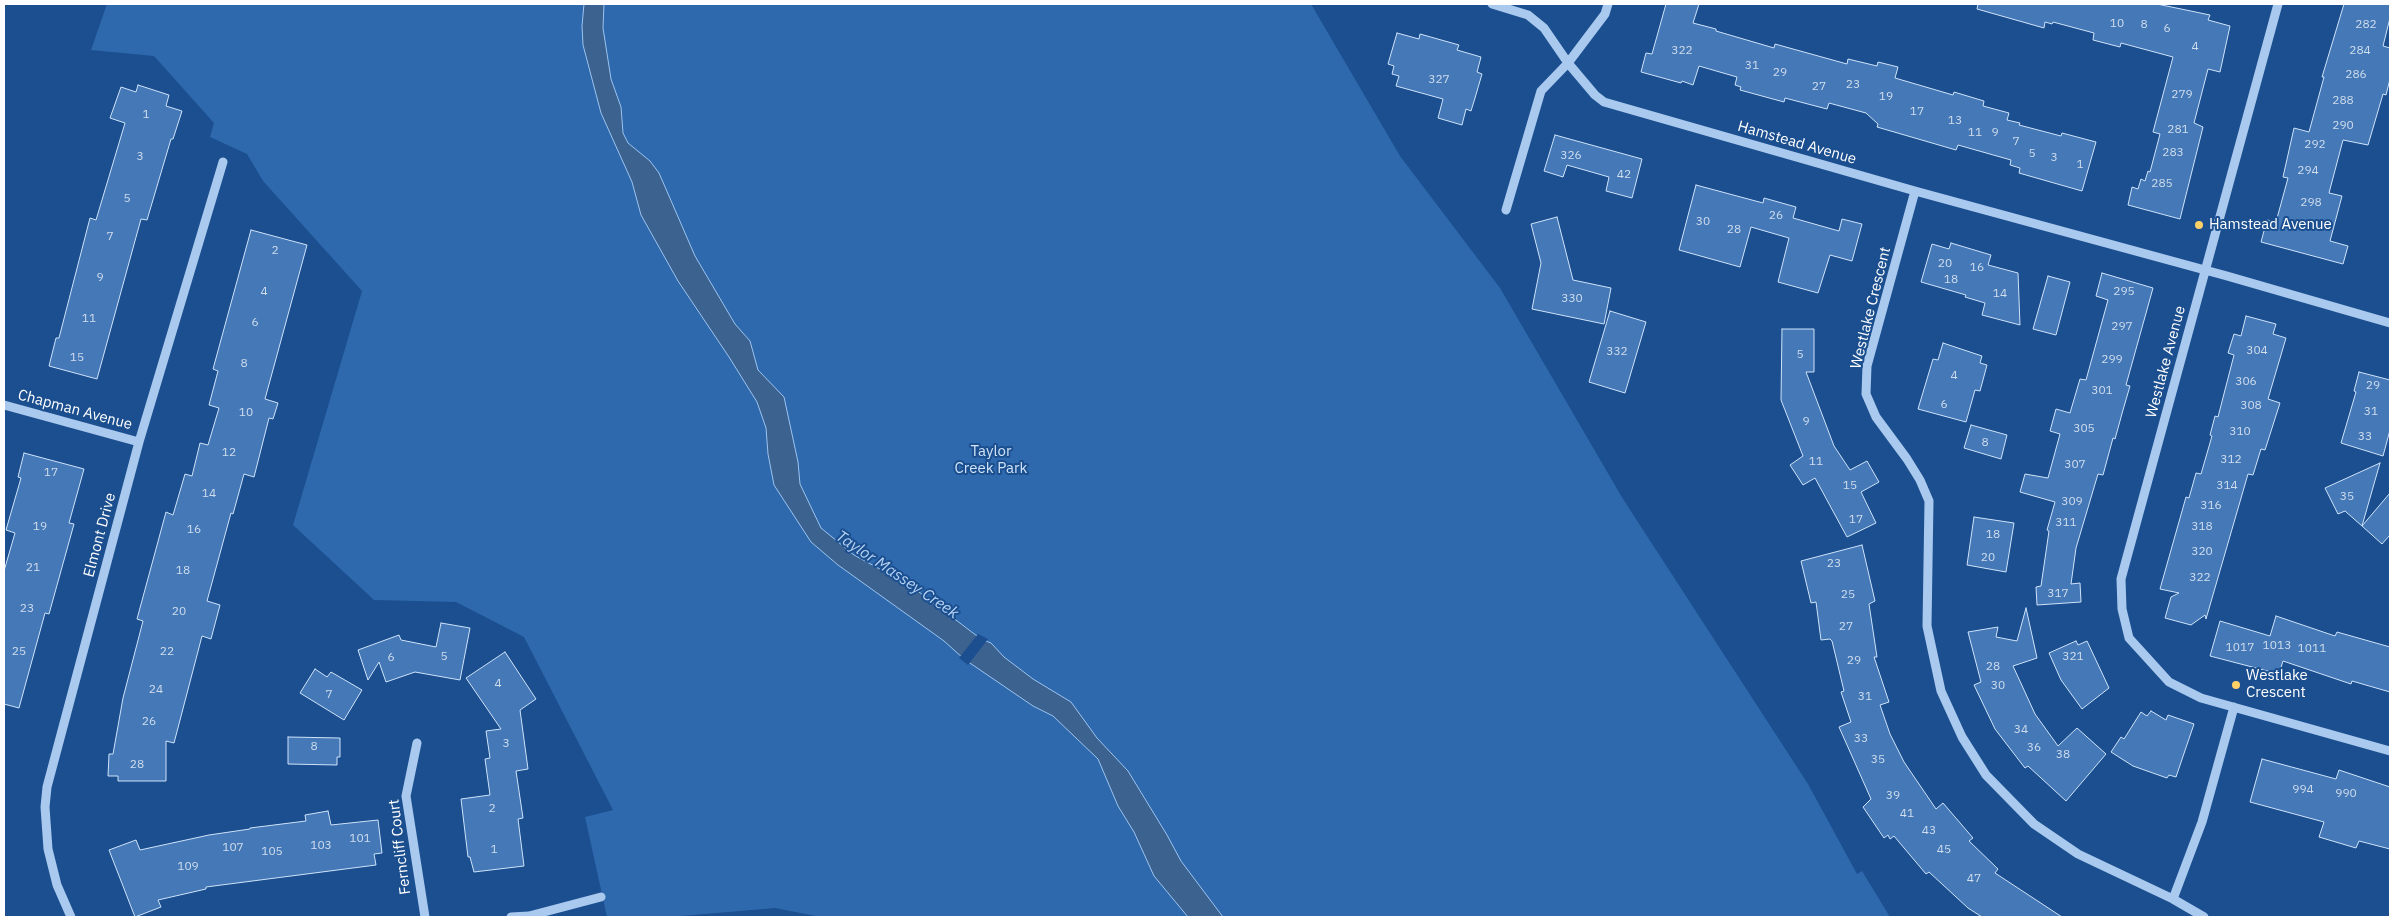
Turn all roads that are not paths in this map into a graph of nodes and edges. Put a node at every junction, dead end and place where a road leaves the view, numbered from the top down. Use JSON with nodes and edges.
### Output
{"nodes":[{"id":1,"x":1492,"y":4,"type":"edge"},
{"id":2,"x":1608,"y":4,"type":"edge"},
{"id":3,"x":2278,"y":4,"type":"edge"},
{"id":4,"x":1568,"y":64,"type":"junction"},
{"id":5,"x":223,"y":162,"type":"dead end"},
{"id":6,"x":1915,"y":191,"type":"junction"},
{"id":7,"x":1506,"y":210,"type":"dead end"},
{"id":8,"x":2205,"y":270,"type":"junction"},
{"id":9,"x":2390,"y":323,"type":"edge"},
{"id":10,"x":4,"y":405,"type":"edge"},
{"id":11,"x":140,"y":442,"type":"junction"},
{"id":12,"x":2234,"y":707,"type":"junction"},
{"id":13,"x":417,"y":743,"type":"dead end"},
{"id":14,"x":2390,"y":751,"type":"edge"},
{"id":15,"x":601,"y":897,"type":"dead end"},
{"id":16,"x":2173,"y":899,"type":"junction"},
{"id":17,"x":529,"y":916,"type":"edge"},
{"id":18,"x":71,"y":917,"type":"edge"},
{"id":19,"x":425,"y":917,"type":"edge"},
{"id":20,"x":511,"y":917,"type":"edge"},
{"id":21,"x":2204,"y":917,"type":"edge"}],
"edges":[{"from":1,"to":4,"type":"street","name":"Hamstead Avenue"},
{"from":2,"to":4,"type":"street"},
{"from":3,"to":8,"type":"street","name":"Westlake Avenue"},
{"from":4,"to":6,"type":"street","name":"Hamstead Avenue"},
{"from":4,"to":7,"type":"street"},
{"from":5,"to":11,"type":"street","name":"Elmont Drive"},
{"from":6,"to":8,"type":"street","name":"Hamstead Avenue"},
{"from":6,"to":16,"type":"street","name":"Westlake Crescent"},
{"from":8,"to":9,"type":"street","name":"Hamstead Avenue"},
{"from":8,"to":12,"type":"street","name":"Westlake Avenue"},
{"from":10,"to":11,"type":"street","name":"Chapman Avenue"},
{"from":11,"to":18,"type":"street","name":"Elmont Drive"},
{"from":12,"to":14,"type":"street","name":"Westlake Avenue"},
{"from":12,"to":16,"type":"street"},
{"from":13,"to":19,"type":"street","name":"Ferncliff Court"},
{"from":15,"to":17,"type":"street"},
{"from":16,"to":21,"type":"street","name":"Westlake Crescent"},
{"from":17,"to":20,"type":"street"}]}
